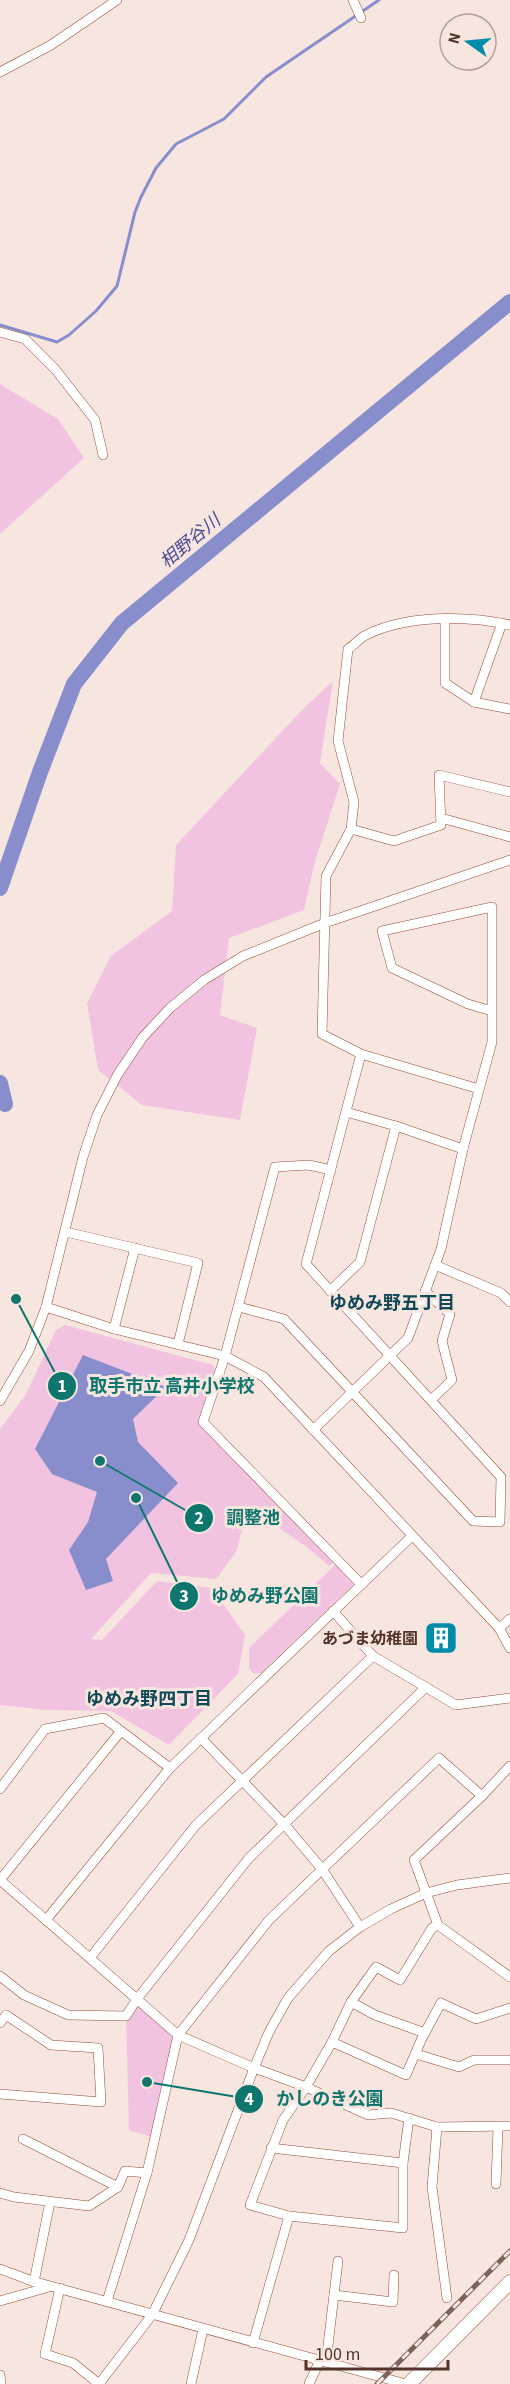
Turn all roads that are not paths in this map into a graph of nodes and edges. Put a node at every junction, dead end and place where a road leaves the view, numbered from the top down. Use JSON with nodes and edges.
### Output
{"nodes":[{"id":1,"x":117,"y":0,"type":"edge"},
{"id":2,"x":353,"y":0,"type":"edge"},
{"id":3,"x":360,"y":14,"type":"dead end"},
{"id":4,"x":0,"y":72,"type":"edge"},
{"id":5,"x":0,"y":332,"type":"edge"},
{"id":6,"x":103,"y":455,"type":"dead end"},
{"id":7,"x":445,"y":618,"type":"junction"},
{"id":8,"x":506,"y":624,"type":"edge"},
{"id":9,"x":474,"y":702,"type":"junction"},
{"id":10,"x":510,"y":709,"type":"edge"},
{"id":11,"x":510,"y":792,"type":"edge"},
{"id":12,"x":441,"y":818,"type":"junction"},
{"id":13,"x":351,"y":829,"type":"junction"},
{"id":14,"x":510,"y":837,"type":"edge"},
{"id":15,"x":510,"y":860,"type":"edge"},
{"id":16,"x":325,"y":923,"type":"junction"},
{"id":17,"x":492,"y":1011,"type":"junction"},
{"id":18,"x":361,"y":1054,"type":"junction"},
{"id":19,"x":479,"y":1089,"type":"junction"},
{"id":20,"x":346,"y":1112,"type":"junction"},
{"id":21,"x":396,"y":1126,"type":"junction"},
{"id":22,"x":463,"y":1149,"type":"junction"},
{"id":23,"x":331,"y":1170,"type":"junction"},
{"id":24,"x":66,"y":1232,"type":"junction"},
{"id":25,"x":135,"y":1248,"type":"junction"},
{"id":26,"x":435,"y":1265,"type":"junction"},
{"id":27,"x":330,"y":1291,"type":"junction"},
{"id":28,"x":425,"y":1291,"type":"junction"},
{"id":29,"x":510,"y":1302,"type":"edge"},
{"id":30,"x":46,"y":1307,"type":"junction"},
{"id":31,"x":239,"y":1307,"type":"junction"},
{"id":32,"x":114,"y":1329,"type":"junction"},
{"id":33,"x":177,"y":1344,"type":"junction"},
{"id":34,"x":390,"y":1355,"type":"junction"},
{"id":35,"x":225,"y":1356,"type":"junction"},
{"id":36,"x":352,"y":1392,"type":"junction"},
{"id":37,"x":431,"y":1400,"type":"junction"},
{"id":38,"x":0,"y":1401,"type":"edge"},
{"id":39,"x":313,"y":1430,"type":"junction"},
{"id":40,"x":412,"y":1536,"type":"junction"},
{"id":41,"x":360,"y":1584,"type":"junction"},
{"id":42,"x":333,"y":1611,"type":"junction"},
{"id":43,"x":510,"y":1619,"type":"edge"},
{"id":44,"x":499,"y":1628,"type":"junction"},
{"id":45,"x":510,"y":1648,"type":"edge"},
{"id":46,"x":373,"y":1656,"type":"junction"},
{"id":47,"x":426,"y":1687,"type":"junction"},
{"id":48,"x":510,"y":1698,"type":"edge"},
{"id":49,"x":121,"y":1731,"type":"junction"},
{"id":50,"x":201,"y":1738,"type":"junction"},
{"id":51,"x":510,"y":1766,"type":"edge"},
{"id":52,"x":170,"y":1768,"type":"junction"},
{"id":53,"x":242,"y":1781,"type":"junction"},
{"id":54,"x":0,"y":1789,"type":"edge"},
{"id":55,"x":482,"y":1796,"type":"junction"},
{"id":56,"x":284,"y":1824,"type":"junction"},
{"id":57,"x":322,"y":1869,"type":"junction"},
{"id":58,"x":510,"y":1878,"type":"edge"},
{"id":59,"x":0,"y":1880,"type":"edge"},
{"id":60,"x":426,"y":1893,"type":"junction"},
{"id":61,"x":46,"y":1920,"type":"junction"},
{"id":62,"x":438,"y":1925,"type":"junction"},
{"id":63,"x":360,"y":1927,"type":"junction"},
{"id":64,"x":90,"y":1958,"type":"junction"},
{"id":65,"x":0,"y":1976,"type":"edge"},
{"id":66,"x":510,"y":1977,"type":"edge"},
{"id":67,"x":137,"y":1999,"type":"junction"},
{"id":68,"x":351,"y":2002,"type":"junction"},
{"id":69,"x":510,"y":2008,"type":"edge"},
{"id":70,"x":0,"y":2024,"type":"edge"},
{"id":71,"x":425,"y":2033,"type":"junction"},
{"id":72,"x":178,"y":2035,"type":"junction"},
{"id":73,"x":332,"y":2042,"type":"junction"},
{"id":74,"x":416,"y":2054,"type":"junction"},
{"id":75,"x":510,"y":2060,"type":"edge"},
{"id":76,"x":254,"y":2068,"type":"junction"},
{"id":77,"x":306,"y":2087,"type":"junction"},
{"id":78,"x":0,"y":2094,"type":"edge"},
{"id":79,"x":409,"y":2118,"type":"junction"},
{"id":80,"x":510,"y":2126,"type":"edge"},
{"id":81,"x":437,"y":2127,"type":"junction"},
{"id":82,"x":498,"y":2127,"type":"junction"},
{"id":83,"x":23,"y":2139,"type":"dead end"},
{"id":84,"x":271,"y":2148,"type":"junction"},
{"id":85,"x":403,"y":2163,"type":"junction"},
{"id":86,"x":147,"y":2173,"type":"junction"},
{"id":87,"x":496,"y":2184,"type":"dead end"},
{"id":88,"x":118,"y":2187,"type":"junction"},
{"id":89,"x":0,"y":2193,"type":"edge"},
{"id":90,"x":50,"y":2202,"type":"junction"},
{"id":91,"x":289,"y":2216,"type":"junction"},
{"id":92,"x":338,"y":2261,"type":"dead end"},
{"id":93,"x":0,"y":2270,"type":"edge"},
{"id":94,"x":394,"y":2275,"type":"dead end"},
{"id":95,"x":34,"y":2282,"type":"junction"},
{"id":96,"x":510,"y":2282,"type":"edge"},
{"id":97,"x":56,"y":2287,"type":"junction"},
{"id":98,"x":334,"y":2295,"type":"junction"},
{"id":99,"x":447,"y":2298,"type":"dead end"},
{"id":100,"x":0,"y":2301,"type":"edge"},
{"id":101,"x":107,"y":2301,"type":"junction"},
{"id":102,"x":152,"y":2314,"type":"junction"},
{"id":103,"x":203,"y":2329,"type":"junction"},
{"id":104,"x":253,"y":2343,"type":"junction"},
{"id":105,"x":323,"y":2361,"type":"junction"},
{"id":106,"x":0,"y":2375,"type":"edge"},
{"id":107,"x":1,"y":2384,"type":"edge"},
{"id":108,"x":99,"y":2384,"type":"edge"},
{"id":109,"x":191,"y":2384,"type":"edge"},
{"id":110,"x":309,"y":2384,"type":"edge"},
{"id":111,"x":407,"y":2384,"type":"edge"}],
"edges":[{"from":1,"to":4,"type":"street"},
{"from":2,"to":3,"type":"street"},
{"from":5,"to":6,"type":"street"},
{"from":7,"to":8,"type":"street"},
{"from":7,"to":9,"type":"street"},
{"from":7,"to":13,"type":"street"},
{"from":8,"to":9,"type":"street"},
{"from":9,"to":10,"type":"street"},
{"from":11,"to":12,"type":"street"},
{"from":12,"to":13,"type":"street"},
{"from":12,"to":14,"type":"street"},
{"from":13,"to":16,"type":"street"},
{"from":15,"to":16,"type":"street"},
{"from":16,"to":18,"type":"street"},
{"from":16,"to":24,"type":"street"},
{"from":17,"to":17,"type":"street"},
{"from":17,"to":19,"type":"street"},
{"from":18,"to":19,"type":"street"},
{"from":18,"to":20,"type":"street"},
{"from":19,"to":22,"type":"street"},
{"from":20,"to":21,"type":"street"},
{"from":20,"to":23,"type":"street"},
{"from":21,"to":22,"type":"street"},
{"from":21,"to":27,"type":"street"},
{"from":22,"to":26,"type":"street"},
{"from":23,"to":27,"type":"street"},
{"from":23,"to":31,"type":"street"},
{"from":24,"to":25,"type":"street"},
{"from":24,"to":30,"type":"street"},
{"from":25,"to":32,"type":"street"},
{"from":25,"to":33,"type":"street"},
{"from":26,"to":28,"type":"street"},
{"from":26,"to":29,"type":"street"},
{"from":27,"to":34,"type":"street"},
{"from":28,"to":34,"type":"street"},
{"from":28,"to":37,"type":"street"},
{"from":30,"to":32,"type":"street"},
{"from":30,"to":38,"type":"street"},
{"from":31,"to":35,"type":"street"},
{"from":31,"to":36,"type":"street"},
{"from":32,"to":33,"type":"street"},
{"from":33,"to":35,"type":"street"},
{"from":34,"to":36,"type":"street"},
{"from":34,"to":37,"type":"street"},
{"from":35,"to":39,"type":"street"},
{"from":35,"to":41,"type":"street"},
{"from":36,"to":37,"type":"street"},
{"from":36,"to":39,"type":"street"},
{"from":39,"to":40,"type":"street"},
{"from":40,"to":41,"type":"street"},
{"from":40,"to":44,"type":"street"},
{"from":41,"to":42,"type":"street"},
{"from":42,"to":46,"type":"street"},
{"from":42,"to":50,"type":"street"},
{"from":43,"to":44,"type":"street"},
{"from":44,"to":45,"type":"street"},
{"from":46,"to":47,"type":"street"},
{"from":46,"to":53,"type":"street"},
{"from":47,"to":48,"type":"street"},
{"from":47,"to":56,"type":"street"},
{"from":49,"to":52,"type":"street"},
{"from":49,"to":54,"type":"street"},
{"from":49,"to":59,"type":"street"},
{"from":50,"to":52,"type":"street"},
{"from":50,"to":53,"type":"street"},
{"from":51,"to":55,"type":"street"},
{"from":52,"to":61,"type":"street"},
{"from":53,"to":56,"type":"street"},
{"from":53,"to":64,"type":"street"},
{"from":55,"to":57,"type":"street"},
{"from":55,"to":60,"type":"street"},
{"from":56,"to":57,"type":"street"},
{"from":56,"to":67,"type":"street"},
{"from":57,"to":63,"type":"street"},
{"from":57,"to":72,"type":"street"},
{"from":58,"to":60,"type":"street"},
{"from":59,"to":61,"type":"street"},
{"from":60,"to":62,"type":"street"},
{"from":60,"to":63,"type":"street"},
{"from":61,"to":64,"type":"street"},
{"from":62,"to":66,"type":"street"},
{"from":62,"to":68,"type":"street"},
{"from":63,"to":76,"type":"street"},
{"from":64,"to":67,"type":"street"},
{"from":65,"to":67,"type":"street"},
{"from":67,"to":72,"type":"street"},
{"from":68,"to":71,"type":"street"},
{"from":68,"to":73,"type":"street"},
{"from":69,"to":71,"type":"street"},
{"from":70,"to":78,"type":"street"},
{"from":71,"to":74,"type":"street"},
{"from":72,"to":76,"type":"street"},
{"from":72,"to":86,"type":"street"},
{"from":73,"to":74,"type":"street"},
{"from":73,"to":77,"type":"street"},
{"from":74,"to":75,"type":"street"},
{"from":76,"to":77,"type":"street"},
{"from":76,"to":102,"type":"street"},
{"from":77,"to":79,"type":"street"},
{"from":77,"to":84,"type":"street"},
{"from":79,"to":81,"type":"street"},
{"from":79,"to":85,"type":"street"},
{"from":80,"to":82,"type":"street"},
{"from":81,"to":82,"type":"street"},
{"from":81,"to":99,"type":"street"},
{"from":82,"to":87,"type":"street"},
{"from":83,"to":88,"type":"street"},
{"from":84,"to":85,"type":"street"},
{"from":84,"to":91,"type":"street"},
{"from":85,"to":91,"type":"street"},
{"from":86,"to":88,"type":"street"},
{"from":86,"to":101,"type":"street"},
{"from":88,"to":90,"type":"street"},
{"from":89,"to":90,"type":"street"},
{"from":90,"to":95,"type":"street"},
{"from":91,"to":104,"type":"street"},
{"from":92,"to":98,"type":"street"},
{"from":93,"to":95,"type":"street"},
{"from":94,"to":98,"type":"street"},
{"from":95,"to":97,"type":"street"},
{"from":96,"to":111,"type":"highway"},
{"from":97,"to":100,"type":"street"},
{"from":97,"to":101,"type":"street"},
{"from":97,"to":108,"type":"street"},
{"from":98,"to":105,"type":"street"},
{"from":101,"to":102,"type":"street"},
{"from":102,"to":103,"type":"street"},
{"from":102,"to":108,"type":"street"},
{"from":103,"to":104,"type":"street"},
{"from":103,"to":109,"type":"street"},
{"from":104,"to":105,"type":"street"},
{"from":105,"to":110,"type":"street"},
{"from":105,"to":111,"type":"street"},
{"from":106,"to":107,"type":"street"}]}
